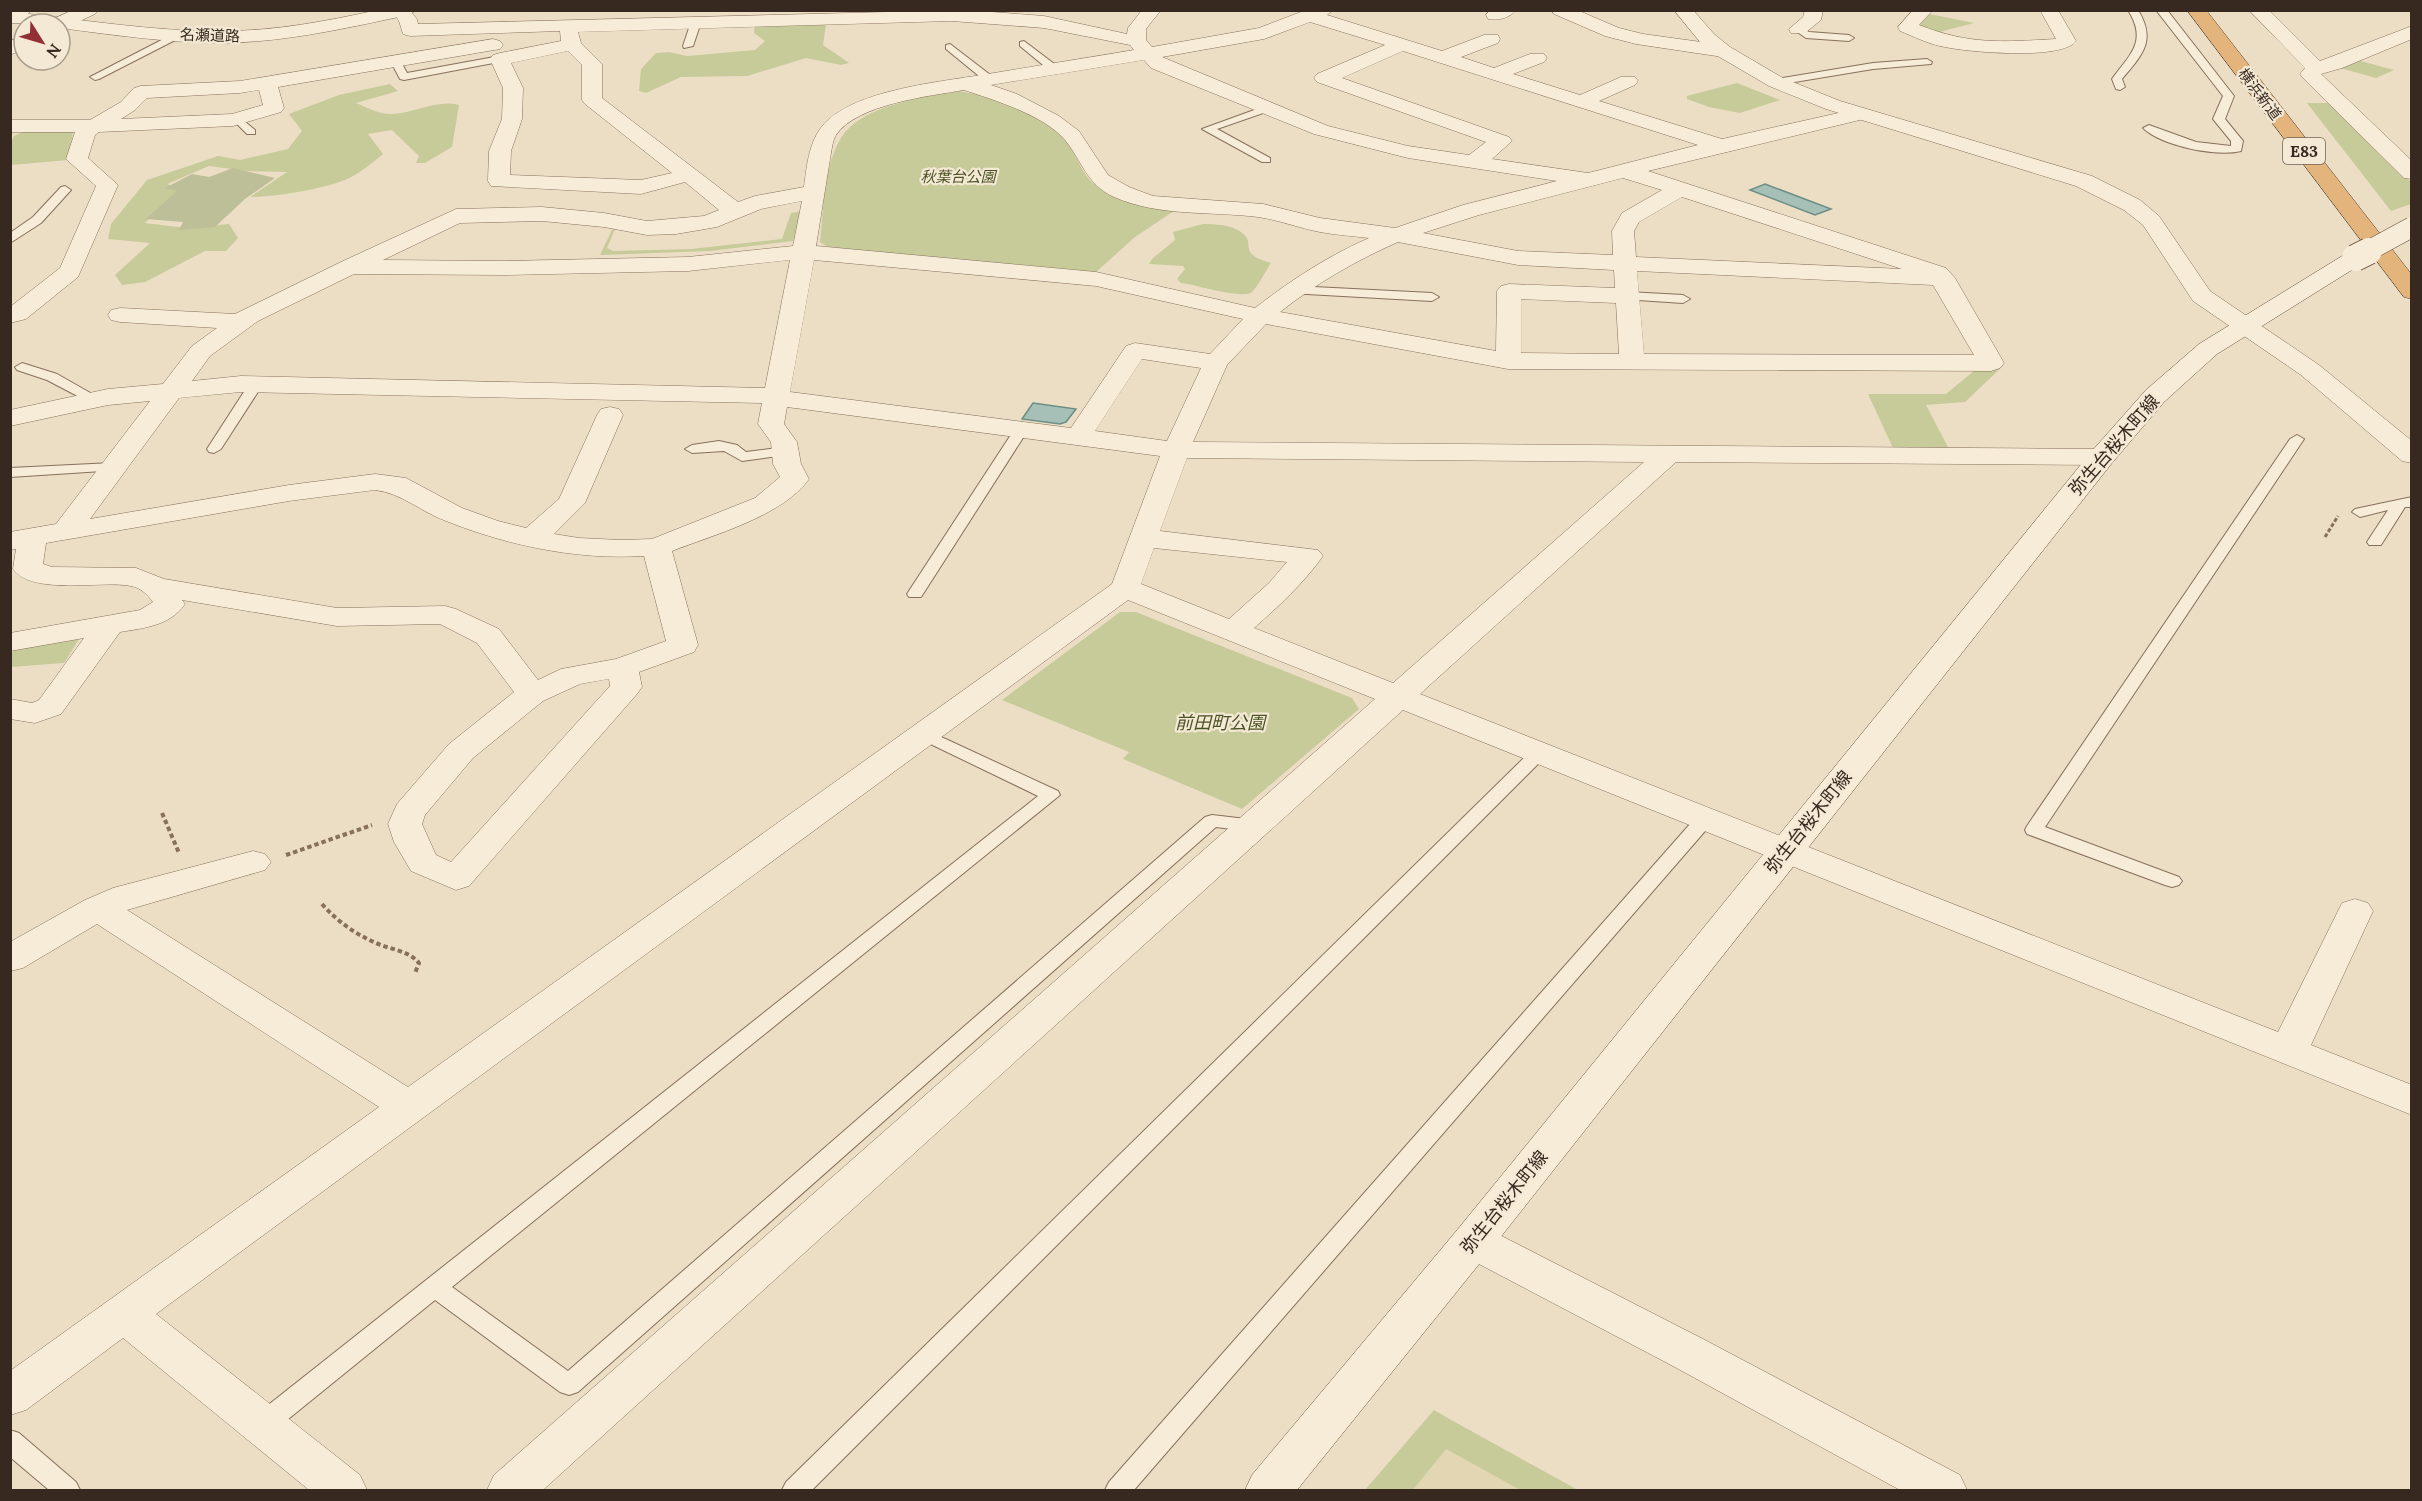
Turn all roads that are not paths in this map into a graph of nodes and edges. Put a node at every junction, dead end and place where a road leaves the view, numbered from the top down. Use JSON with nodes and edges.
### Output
{"nodes":[{"id":1,"x":22,"y":10,"type":"edge"},
{"id":2,"x":88,"y":10,"type":"edge"},
{"id":3,"x":1152,"y":10,"type":"edge"},
{"id":4,"x":1560,"y":10,"type":"edge"},
{"id":5,"x":1683,"y":10,"type":"edge"},
{"id":6,"x":1814,"y":10,"type":"edge"},
{"id":7,"x":1924,"y":10,"type":"edge"},
{"id":8,"x":2049,"y":10,"type":"edge"},
{"id":9,"x":2133,"y":10,"type":"edge"},
{"id":10,"x":2161,"y":10,"type":"edge"},
{"id":11,"x":2196,"y":10,"type":"edge"},
{"id":12,"x":2220,"y":10,"type":"edge"},
{"id":13,"x":2258,"y":10,"type":"edge"},
{"id":14,"x":404,"y":11,"type":"edge"},
{"id":15,"x":1317,"y":13,"type":"edge"},
{"id":16,"x":10,"y":16,"type":"edge"},
{"id":17,"x":1048,"y":16,"type":"edge"},
{"id":18,"x":72,"y":17,"type":"edge"},
{"id":19,"x":696,"y":22,"type":"junction"},
{"id":20,"x":72,"y":24,"type":"edge"},
{"id":21,"x":2409,"y":24,"type":"edge"},
{"id":22,"x":571,"y":29,"type":"edge"},
{"id":23,"x":410,"y":30,"type":"junction"},
{"id":24,"x":1802,"y":32,"type":"junction"},
{"id":25,"x":179,"y":34,"type":"junction"},
{"id":26,"x":1849,"y":38,"type":"dead end"},
{"id":27,"x":1491,"y":39,"type":"dead end"},
{"id":28,"x":1024,"y":44,"type":"dead end"},
{"id":29,"x":1402,"y":45,"type":"junction"},
{"id":30,"x":688,"y":46,"type":"dead end"},
{"id":31,"x":950,"y":47,"type":"dead end"},
{"id":32,"x":1141,"y":47,"type":"junction"},
{"id":33,"x":1829,"y":47,"type":"dead end"},
{"id":34,"x":1723,"y":51,"type":"junction"},
{"id":35,"x":1443,"y":58,"type":"junction"},
{"id":36,"x":1537,"y":58,"type":"dead end"},
{"id":37,"x":500,"y":59,"type":"junction"},
{"id":38,"x":396,"y":62,"type":"junction"},
{"id":39,"x":1927,"y":62,"type":"dead end"},
{"id":40,"x":1053,"y":68,"type":"junction"},
{"id":41,"x":2316,"y":68,"type":"junction"},
{"id":42,"x":2268,"y":71,"type":"dead end"},
{"id":43,"x":1495,"y":74,"type":"junction"},
{"id":44,"x":95,"y":77,"type":"dead end"},
{"id":45,"x":989,"y":79,"type":"junction"},
{"id":46,"x":1628,"y":81,"type":"dead end"},
{"id":47,"x":1776,"y":82,"type":"junction"},
{"id":48,"x":267,"y":83,"type":"junction"},
{"id":49,"x":964,"y":84,"type":"junction"},
{"id":50,"x":2120,"y":87,"type":"dead end"},
{"id":51,"x":1580,"y":102,"type":"junction"},
{"id":52,"x":1268,"y":108,"type":"junction"},
{"id":53,"x":1861,"y":114,"type":"junction"},
{"id":54,"x":94,"y":126,"type":"junction"},
{"id":55,"x":12,"y":128,"type":"edge"},
{"id":56,"x":2150,"y":128,"type":"dead end"},
{"id":57,"x":1721,"y":146,"type":"junction"},
{"id":58,"x":1266,"y":160,"type":"dead end"},
{"id":59,"x":1473,"y":162,"type":"junction"},
{"id":60,"x":1625,"y":171,"type":"junction"},
{"id":61,"x":2412,"y":173,"type":"edge"},
{"id":62,"x":688,"y":175,"type":"junction"},
{"id":63,"x":1589,"y":180,"type":"junction"},
{"id":64,"x":1679,"y":189,"type":"junction"},
{"id":65,"x":65,"y":190,"type":"dead end"},
{"id":66,"x":815,"y":192,"type":"junction"},
{"id":67,"x":735,"y":211,"type":"junction"},
{"id":68,"x":2382,"y":217,"type":"dead end"},
{"id":69,"x":2412,"y":227,"type":"edge"},
{"id":70,"x":1396,"y":235,"type":"junction"},
{"id":71,"x":10,"y":238,"type":"edge"},
{"id":72,"x":804,"y":252,"type":"junction"},
{"id":73,"x":2412,"y":255,"type":"edge"},
{"id":74,"x":1626,"y":262,"type":"junction"},
{"id":75,"x":349,"y":267,"type":"junction"},
{"id":76,"x":1942,"y":278,"type":"junction"},
{"id":77,"x":1294,"y":290,"type":"junction"},
{"id":78,"x":2412,"y":292,"type":"edge"},
{"id":79,"x":1628,"y":296,"type":"junction"},
{"id":80,"x":1432,"y":297,"type":"dead end"},
{"id":81,"x":1683,"y":299,"type":"dead end"},
{"id":82,"x":120,"y":315,"type":"dead end"},
{"id":83,"x":10,"y":316,"type":"edge"},
{"id":84,"x":1260,"y":316,"type":"junction"},
{"id":85,"x":240,"y":322,"type":"junction"},
{"id":86,"x":2242,"y":326,"type":"junction"},
{"id":87,"x":1508,"y":360,"type":"junction"},
{"id":88,"x":1216,"y":362,"type":"junction"},
{"id":89,"x":1632,"y":363,"type":"junction"},
{"id":90,"x":22,"y":367,"type":"dead end"},
{"id":91,"x":256,"y":384,"type":"junction"},
{"id":92,"x":170,"y":390,"type":"junction"},
{"id":93,"x":776,"y":397,"type":"junction"},
{"id":94,"x":94,"y":399,"type":"junction"},
{"id":95,"x":610,"y":415,"type":"dead end"},
{"id":96,"x":10,"y":418,"type":"edge"},
{"id":97,"x":1021,"y":430,"type":"junction"},
{"id":98,"x":1078,"y":437,"type":"junction"},
{"id":99,"x":2297,"y":439,"type":"dead end"},
{"id":100,"x":214,"y":449,"type":"dead end"},
{"id":101,"x":692,"y":449,"type":"dead end"},
{"id":102,"x":1176,"y":450,"type":"junction"},
{"id":103,"x":785,"y":451,"type":"junction"},
{"id":104,"x":1670,"y":453,"type":"junction"},
{"id":105,"x":2412,"y":455,"type":"edge"},
{"id":106,"x":2102,"y":456,"type":"junction"},
{"id":107,"x":113,"y":467,"type":"junction"},
{"id":108,"x":10,"y":473,"type":"edge"},
{"id":109,"x":2406,"y":502,"type":"edge"},
{"id":110,"x":2360,"y":512,"type":"dead end"},
{"id":111,"x":66,"y":531,"type":"junction"},
{"id":112,"x":532,"y":538,"type":"junction"},
{"id":113,"x":1144,"y":538,"type":"junction"},
{"id":114,"x":21,"y":539,"type":"edge"},
{"id":115,"x":2375,"y":542,"type":"dead end"},
{"id":116,"x":656,"y":547,"type":"junction"},
{"id":117,"x":156,"y":586,"type":"junction"},
{"id":118,"x":1125,"y":588,"type":"junction"},
{"id":119,"x":915,"y":594,"type":"dead end"},
{"id":120,"x":110,"y":624,"type":"junction"},
{"id":121,"x":1233,"y":632,"type":"junction"},
{"id":122,"x":10,"y":642,"type":"edge"},
{"id":123,"x":623,"y":667,"type":"junction"},
{"id":124,"x":532,"y":694,"type":"junction"},
{"id":125,"x":1399,"y":698,"type":"junction"},
{"id":126,"x":10,"y":709,"type":"edge"},
{"id":127,"x":924,"y":734,"type":"junction"},
{"id":128,"x":1539,"y":753,"type":"junction"},
{"id":129,"x":1705,"y":819,"type":"junction"},
{"id":130,"x":1255,"y":826,"type":"junction"},
{"id":131,"x":1784,"y":850,"type":"junction"},
{"id":132,"x":253,"y":862,"type":"road end"},
{"id":133,"x":2172,"y":881,"type":"dead end"},
{"id":134,"x":98,"y":908,"type":"junction"},
{"id":135,"x":2355,"y":911,"type":"dead end"},
{"id":136,"x":10,"y":959,"type":"edge"},
{"id":137,"x":2288,"y":1052,"type":"junction"},
{"id":138,"x":2412,"y":1101,"type":"edge"},
{"id":139,"x":408,"y":1106,"type":"junction"},
{"id":140,"x":1473,"y":1241,"type":"junction"},
{"id":141,"x":436,"y":1288,"type":"junction"},
{"id":142,"x":124,"y":1314,"type":"junction"},
{"id":143,"x":10,"y":1396,"type":"edge"},
{"id":144,"x":262,"y":1425,"type":"junction"},
{"id":145,"x":10,"y":1441,"type":"edge"},
{"id":146,"x":66,"y":1491,"type":"edge"},
{"id":147,"x":343,"y":1491,"type":"edge"},
{"id":148,"x":511,"y":1491,"type":"edge"},
{"id":149,"x":795,"y":1491,"type":"edge"},
{"id":150,"x":1118,"y":1491,"type":"edge"},
{"id":151,"x":1269,"y":1491,"type":"edge"},
{"id":152,"x":1943,"y":1491,"type":"edge"}],
"edges":[{"from":1,"to":16,"type":"street"},
{"from":2,"to":18,"type":"street"},
{"from":3,"to":32,"type":"street"},
{"from":4,"to":34,"type":"street"},
{"from":5,"to":34,"type":"street"},
{"from":6,"to":24,"type":"street"},
{"from":7,"to":8,"type":"street"},
{"from":9,"to":50,"type":"lane"},
{"from":10,"to":56,"type":"lane"},
{"from":11,"to":78,"type":"highway","name":"横浜新道","number":"E83"},
{"from":12,"to":42,"type":"highway","name":"横浜新道"},
{"from":13,"to":41,"type":"street"},
{"from":14,"to":23,"type":"street"},
{"from":14,"to":25,"type":"street","name":"名瀬道路"},
{"from":15,"to":29,"type":"street"},
{"from":15,"to":32,"type":"street"},
{"from":17,"to":19,"type":"street"},
{"from":17,"to":32,"type":"street"},
{"from":19,"to":22,"type":"street"},
{"from":19,"to":30,"type":"lane"},
{"from":20,"to":25,"type":"street","name":"名瀬道路"},
{"from":21,"to":41,"type":"street"},
{"from":22,"to":23,"type":"street"},
{"from":22,"to":37,"type":"street"},
{"from":22,"to":38,"type":"street"},
{"from":22,"to":62,"type":"street"},
{"from":23,"to":38,"type":"street"},
{"from":24,"to":26,"type":"lane"},
{"from":24,"to":33,"type":"lane"},
{"from":25,"to":44,"type":"lane"},
{"from":27,"to":35,"type":"street"},
{"from":28,"to":40,"type":"lane"},
{"from":29,"to":35,"type":"street"},
{"from":29,"to":59,"type":"street"},
{"from":31,"to":45,"type":"lane"},
{"from":32,"to":40,"type":"street"},
{"from":32,"to":52,"type":"street"},
{"from":34,"to":47,"type":"street"},
{"from":35,"to":43,"type":"street"},
{"from":36,"to":43,"type":"street"},
{"from":37,"to":38,"type":"lane"},
{"from":37,"to":62,"type":"street"},
{"from":38,"to":48,"type":"street"},
{"from":39,"to":47,"type":"lane"},
{"from":40,"to":45,"type":"street"},
{"from":41,"to":61,"type":"street"},
{"from":43,"to":51,"type":"street"},
{"from":45,"to":49,"type":"street"},
{"from":46,"to":51,"type":"street"},
{"from":47,"to":53,"type":"street"},
{"from":48,"to":54,"type":"street"},
{"from":48,"to":54,"type":"street"},
{"from":49,"to":66,"type":"street"},
{"from":49,"to":70,"type":"street"},
{"from":51,"to":57,"type":"street"},
{"from":52,"to":58,"type":"lane"},
{"from":52,"to":59,"type":"street"},
{"from":53,"to":57,"type":"street"},
{"from":53,"to":86,"type":"street"},
{"from":54,"to":55,"type":"street"},
{"from":54,"to":83,"type":"street"},
{"from":57,"to":60,"type":"street"},
{"from":59,"to":63,"type":"street"},
{"from":60,"to":63,"type":"street"},
{"from":60,"to":64,"type":"street"},
{"from":62,"to":67,"type":"street"},
{"from":63,"to":70,"type":"street"},
{"from":64,"to":74,"type":"street"},
{"from":64,"to":76,"type":"street"},
{"from":65,"to":71,"type":"lane"},
{"from":66,"to":67,"type":"street"},
{"from":66,"to":72,"type":"street"},
{"from":67,"to":75,"type":"street"},
{"from":68,"to":73,"type":"highway"},
{"from":69,"to":86,"type":"street","name":"弥生台桜木町線","bridge":true},
{"from":70,"to":74,"type":"street"},
{"from":70,"to":77,"type":"street"},
{"from":72,"to":75,"type":"street"},
{"from":72,"to":84,"type":"street"},
{"from":72,"to":93,"type":"street"},
{"from":74,"to":76,"type":"street"},
{"from":74,"to":79,"type":"street"},
{"from":75,"to":85,"type":"street"},
{"from":76,"to":89,"type":"street"},
{"from":77,"to":80,"type":"lane"},
{"from":77,"to":84,"type":"street"},
{"from":79,"to":81,"type":"lane"},
{"from":79,"to":87,"type":"street"},
{"from":79,"to":89,"type":"street"},
{"from":82,"to":85,"type":"street"},
{"from":84,"to":87,"type":"street"},
{"from":84,"to":88,"type":"street"},
{"from":85,"to":92,"type":"street"},
{"from":86,"to":105,"type":"street"},
{"from":86,"to":106,"type":"street","name":"弥生台桜木町線"},
{"from":87,"to":89,"type":"street"},
{"from":88,"to":98,"type":"street"},
{"from":88,"to":102,"type":"street"},
{"from":90,"to":94,"type":"lane"},
{"from":91,"to":92,"type":"street"},
{"from":91,"to":93,"type":"street"},
{"from":91,"to":100,"type":"lane"},
{"from":92,"to":94,"type":"street"},
{"from":92,"to":107,"type":"street"},
{"from":93,"to":97,"type":"street"},
{"from":93,"to":103,"type":"street"},
{"from":94,"to":96,"type":"street"},
{"from":95,"to":112,"type":"street"},
{"from":97,"to":98,"type":"street"},
{"from":97,"to":119,"type":"lane"},
{"from":98,"to":102,"type":"street"},
{"from":99,"to":133,"type":"lane"},
{"from":101,"to":103,"type":"lane"},
{"from":102,"to":104,"type":"street"},
{"from":102,"to":113,"type":"street"},
{"from":103,"to":116,"type":"street"},
{"from":104,"to":106,"type":"street"},
{"from":104,"to":125,"type":"street"},
{"from":106,"to":131,"type":"street","name":"弥生台桜木町線"},
{"from":107,"to":108,"type":"lane"},
{"from":107,"to":111,"type":"street"},
{"from":109,"to":110,"type":"lane"},
{"from":109,"to":115,"type":"lane"},
{"from":111,"to":112,"type":"street"},
{"from":111,"to":114,"type":"street"},
{"from":112,"to":116,"type":"street"},
{"from":113,"to":118,"type":"street"},
{"from":113,"to":121,"type":"street"},
{"from":114,"to":117,"type":"street"},
{"from":116,"to":123,"type":"street"},
{"from":117,"to":120,"type":"street"},
{"from":117,"to":124,"type":"street"},
{"from":118,"to":121,"type":"street"},
{"from":118,"to":127,"type":"street"},
{"from":120,"to":122,"type":"street"},
{"from":120,"to":126,"type":"street"},
{"from":121,"to":125,"type":"street"},
{"from":123,"to":124,"type":"street"},
{"from":123,"to":124,"type":"street"},
{"from":125,"to":128,"type":"street"},
{"from":125,"to":130,"type":"street"},
{"from":127,"to":139,"type":"street"},
{"from":127,"to":141,"type":"lane"},
{"from":128,"to":129,"type":"street"},
{"from":128,"to":149,"type":"lane"},
{"from":129,"to":131,"type":"street"},
{"from":129,"to":150,"type":"lane"},
{"from":130,"to":141,"type":"lane"},
{"from":130,"to":148,"type":"street"},
{"from":131,"to":137,"type":"street"},
{"from":131,"to":140,"type":"street","name":"弥生台桜木町線"},
{"from":132,"to":134,"type":"street"},
{"from":134,"to":136,"type":"street"},
{"from":134,"to":139,"type":"street"},
{"from":135,"to":137,"type":"street"},
{"from":137,"to":138,"type":"street"},
{"from":139,"to":142,"type":"street"},
{"from":140,"to":151,"type":"street","name":"弥生台桜木町線"},
{"from":140,"to":152,"type":"street"},
{"from":141,"to":144,"type":"lane"},
{"from":142,"to":143,"type":"street"},
{"from":142,"to":144,"type":"street"},
{"from":144,"to":147,"type":"street"},
{"from":145,"to":146,"type":"lane"}]}
